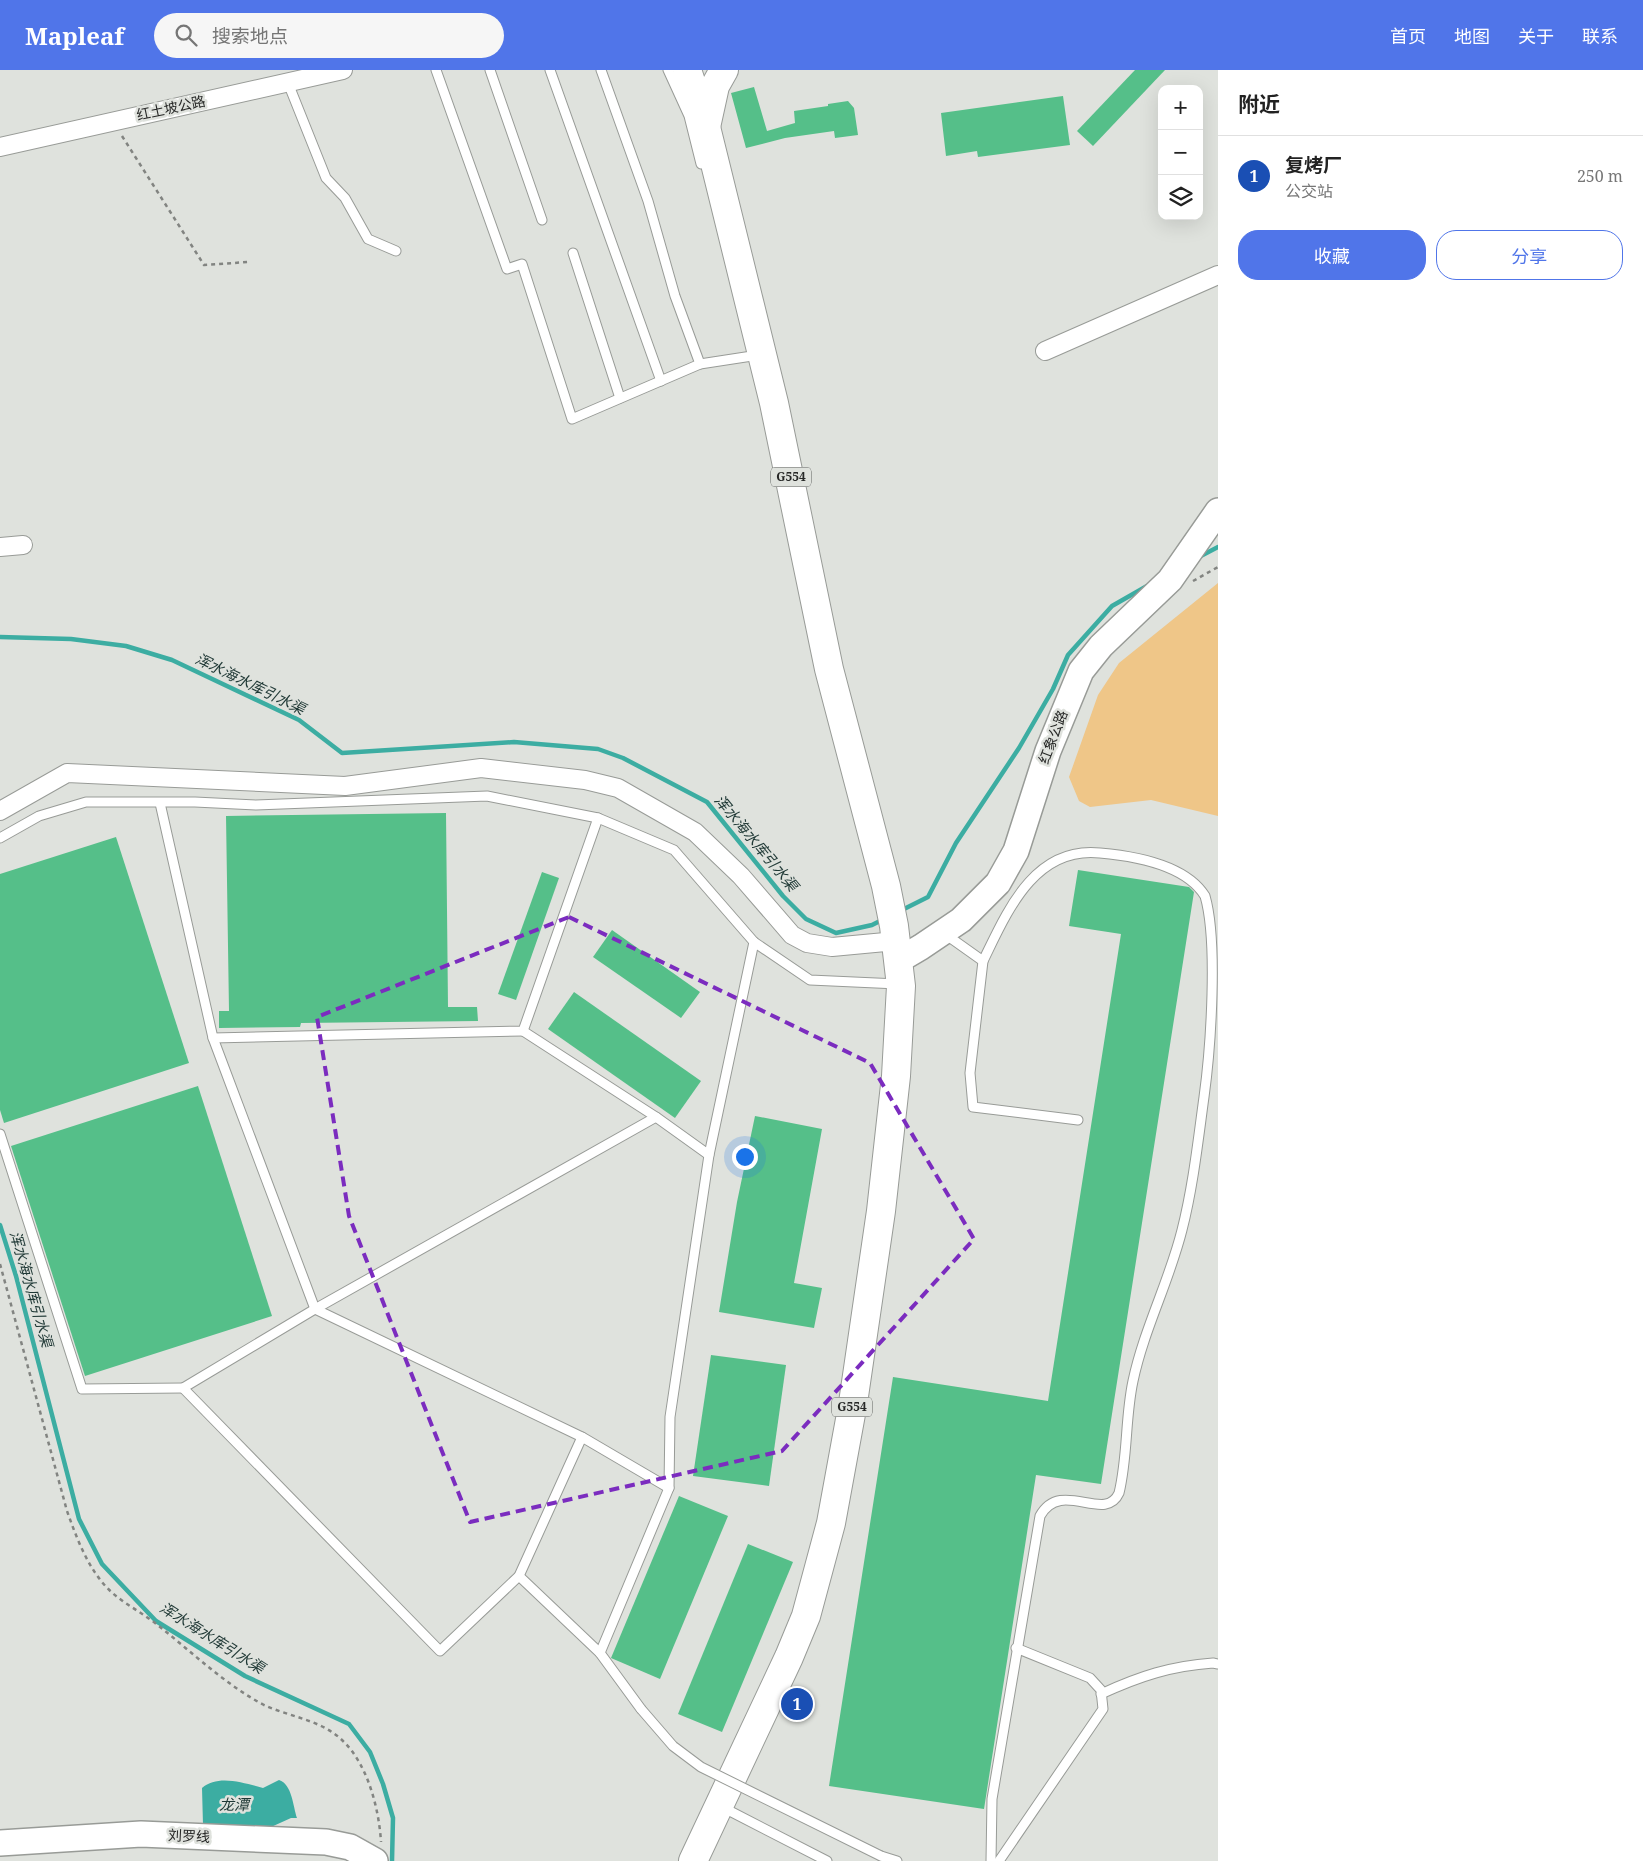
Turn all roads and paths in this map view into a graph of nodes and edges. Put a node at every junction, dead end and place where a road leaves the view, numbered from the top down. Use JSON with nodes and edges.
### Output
{"nodes":[{"id":1,"x":342,"y":70,"type":"edge"},
{"id":2,"x":436,"y":70,"type":"edge"},
{"id":3,"x":490,"y":70,"type":"edge"},
{"id":4,"x":550,"y":70,"type":"edge"},
{"id":5,"x":601,"y":70,"type":"edge"},
{"id":6,"x":668,"y":70,"type":"edge"},
{"id":7,"x":687,"y":70,"type":"edge"},
{"id":8,"x":724,"y":70,"type":"edge"},
{"id":9,"x":288,"y":82,"type":"junction"},
{"id":10,"x":111,"y":121,"type":"junction"},
{"id":11,"x":706,"y":127,"type":"junction"},
{"id":12,"x":0,"y":147,"type":"edge"},
{"id":13,"x":704,"y":174,"type":"dead end"},
{"id":14,"x":542,"y":220,"type":"dead end"},
{"id":15,"x":396,"y":251,"type":"dead end"},
{"id":16,"x":573,"y":253,"type":"dead end"},
{"id":17,"x":248,"y":262,"type":"dead end"},
{"id":18,"x":1218,"y":275,"type":"edge"},
{"id":19,"x":1045,"y":351,"type":"dead end"},
{"id":20,"x":755,"y":354,"type":"junction"},
{"id":21,"x":700,"y":364,"type":"junction"},
{"id":22,"x":661,"y":381,"type":"junction"},
{"id":23,"x":620,"y":398,"type":"junction"},
{"id":24,"x":1218,"y":511,"type":"edge"},
{"id":25,"x":23,"y":545,"type":"dead end"},
{"id":26,"x":0,"y":547,"type":"edge"},
{"id":27,"x":160,"y":803,"type":"junction"},
{"id":28,"x":0,"y":811,"type":"edge"},
{"id":29,"x":598,"y":818,"type":"junction"},
{"id":30,"x":0,"y":838,"type":"edge"},
{"id":31,"x":943,"y":933,"type":"junction"},
{"id":32,"x":754,"y":942,"type":"junction"},
{"id":33,"x":897,"y":953,"type":"junction"},
{"id":34,"x":983,"y":961,"type":"junction"},
{"id":35,"x":523,"y":1031,"type":"junction"},
{"id":36,"x":213,"y":1038,"type":"junction"},
{"id":37,"x":656,"y":1117,"type":"junction"},
{"id":38,"x":1078,"y":1120,"type":"dead end"},
{"id":39,"x":0,"y":1134,"type":"edge"},
{"id":40,"x":709,"y":1155,"type":"junction"},
{"id":41,"x":0,"y":1264,"type":"edge"},
{"id":42,"x":315,"y":1309,"type":"junction"},
{"id":43,"x":183,"y":1388,"type":"junction"},
{"id":44,"x":582,"y":1436,"type":"junction"},
{"id":45,"x":669,"y":1488,"type":"junction"},
{"id":46,"x":519,"y":1576,"type":"junction"},
{"id":47,"x":1016,"y":1648,"type":"junction"},
{"id":48,"x":600,"y":1653,"type":"junction"},
{"id":49,"x":1218,"y":1664,"type":"edge"},
{"id":50,"x":1101,"y":1694,"type":"junction"},
{"id":51,"x":719,"y":1806,"type":"junction"},
{"id":52,"x":0,"y":1843,"type":"edge"},
{"id":53,"x":378,"y":1856,"type":"edge"},
{"id":54,"x":693,"y":1861,"type":"edge"},
{"id":55,"x":828,"y":1861,"type":"edge"},
{"id":56,"x":897,"y":1861,"type":"edge"},
{"id":57,"x":991,"y":1861,"type":"edge"},
{"id":58,"x":999,"y":1861,"type":"edge"}],
"edges":[{"from":1,"to":9,"type":"street","name":"红土坡公路"},
{"from":2,"to":23,"type":"lane"},
{"from":3,"to":14,"type":"lane"},
{"from":4,"to":22,"type":"lane"},
{"from":5,"to":21,"type":"lane"},
{"from":6,"to":13,"type":"lane"},
{"from":7,"to":11,"type":"highway","number":"G554"},
{"from":8,"to":11,"type":"highway"},
{"from":9,"to":10,"type":"street","name":"红土坡公路"},
{"from":9,"to":15,"type":"lane"},
{"from":10,"to":12,"type":"street","name":"红土坡公路"},
{"from":10,"to":17,"type":"path"},
{"from":11,"to":20,"type":"highway","number":"G554"},
{"from":16,"to":23,"type":"lane"},
{"from":18,"to":19,"type":"street"},
{"from":20,"to":21,"type":"lane"},
{"from":20,"to":33,"type":"highway","number":"G554"},
{"from":21,"to":22,"type":"lane"},
{"from":22,"to":23,"type":"lane"},
{"from":24,"to":31,"type":"main road","name":"红象公路"},
{"from":25,"to":26,"type":"street"},
{"from":27,"to":29,"type":"lane"},
{"from":27,"to":30,"type":"lane"},
{"from":27,"to":36,"type":"lane"},
{"from":28,"to":33,"type":"street"},
{"from":29,"to":32,"type":"lane"},
{"from":29,"to":35,"type":"lane"},
{"from":31,"to":33,"type":"main road","name":"红象公路"},
{"from":31,"to":34,"type":"lane"},
{"from":32,"to":33,"type":"lane"},
{"from":32,"to":40,"type":"lane"},
{"from":33,"to":51,"type":"highway","number":"G554"},
{"from":34,"to":38,"type":"lane"},
{"from":34,"to":47,"type":"lane"},
{"from":35,"to":36,"type":"lane"},
{"from":35,"to":37,"type":"lane"},
{"from":36,"to":42,"type":"lane"},
{"from":37,"to":40,"type":"lane"},
{"from":37,"to":42,"type":"lane"},
{"from":39,"to":43,"type":"lane"},
{"from":40,"to":45,"type":"lane"},
{"from":41,"to":53,"type":"path"},
{"from":42,"to":43,"type":"lane"},
{"from":42,"to":44,"type":"lane"},
{"from":43,"to":46,"type":"lane"},
{"from":44,"to":45,"type":"lane"},
{"from":44,"to":46,"type":"lane"},
{"from":45,"to":48,"type":"lane"},
{"from":46,"to":48,"type":"lane"},
{"from":47,"to":50,"type":"lane"},
{"from":47,"to":57,"type":"lane"},
{"from":48,"to":56,"type":"lane","bridge":true},
{"from":49,"to":50,"type":"lane"},
{"from":50,"to":58,"type":"lane"},
{"from":51,"to":54,"type":"highway","number":"G554"},
{"from":51,"to":55,"type":"lane"},
{"from":52,"to":53,"type":"main road","name":"刘罗线"}]}
